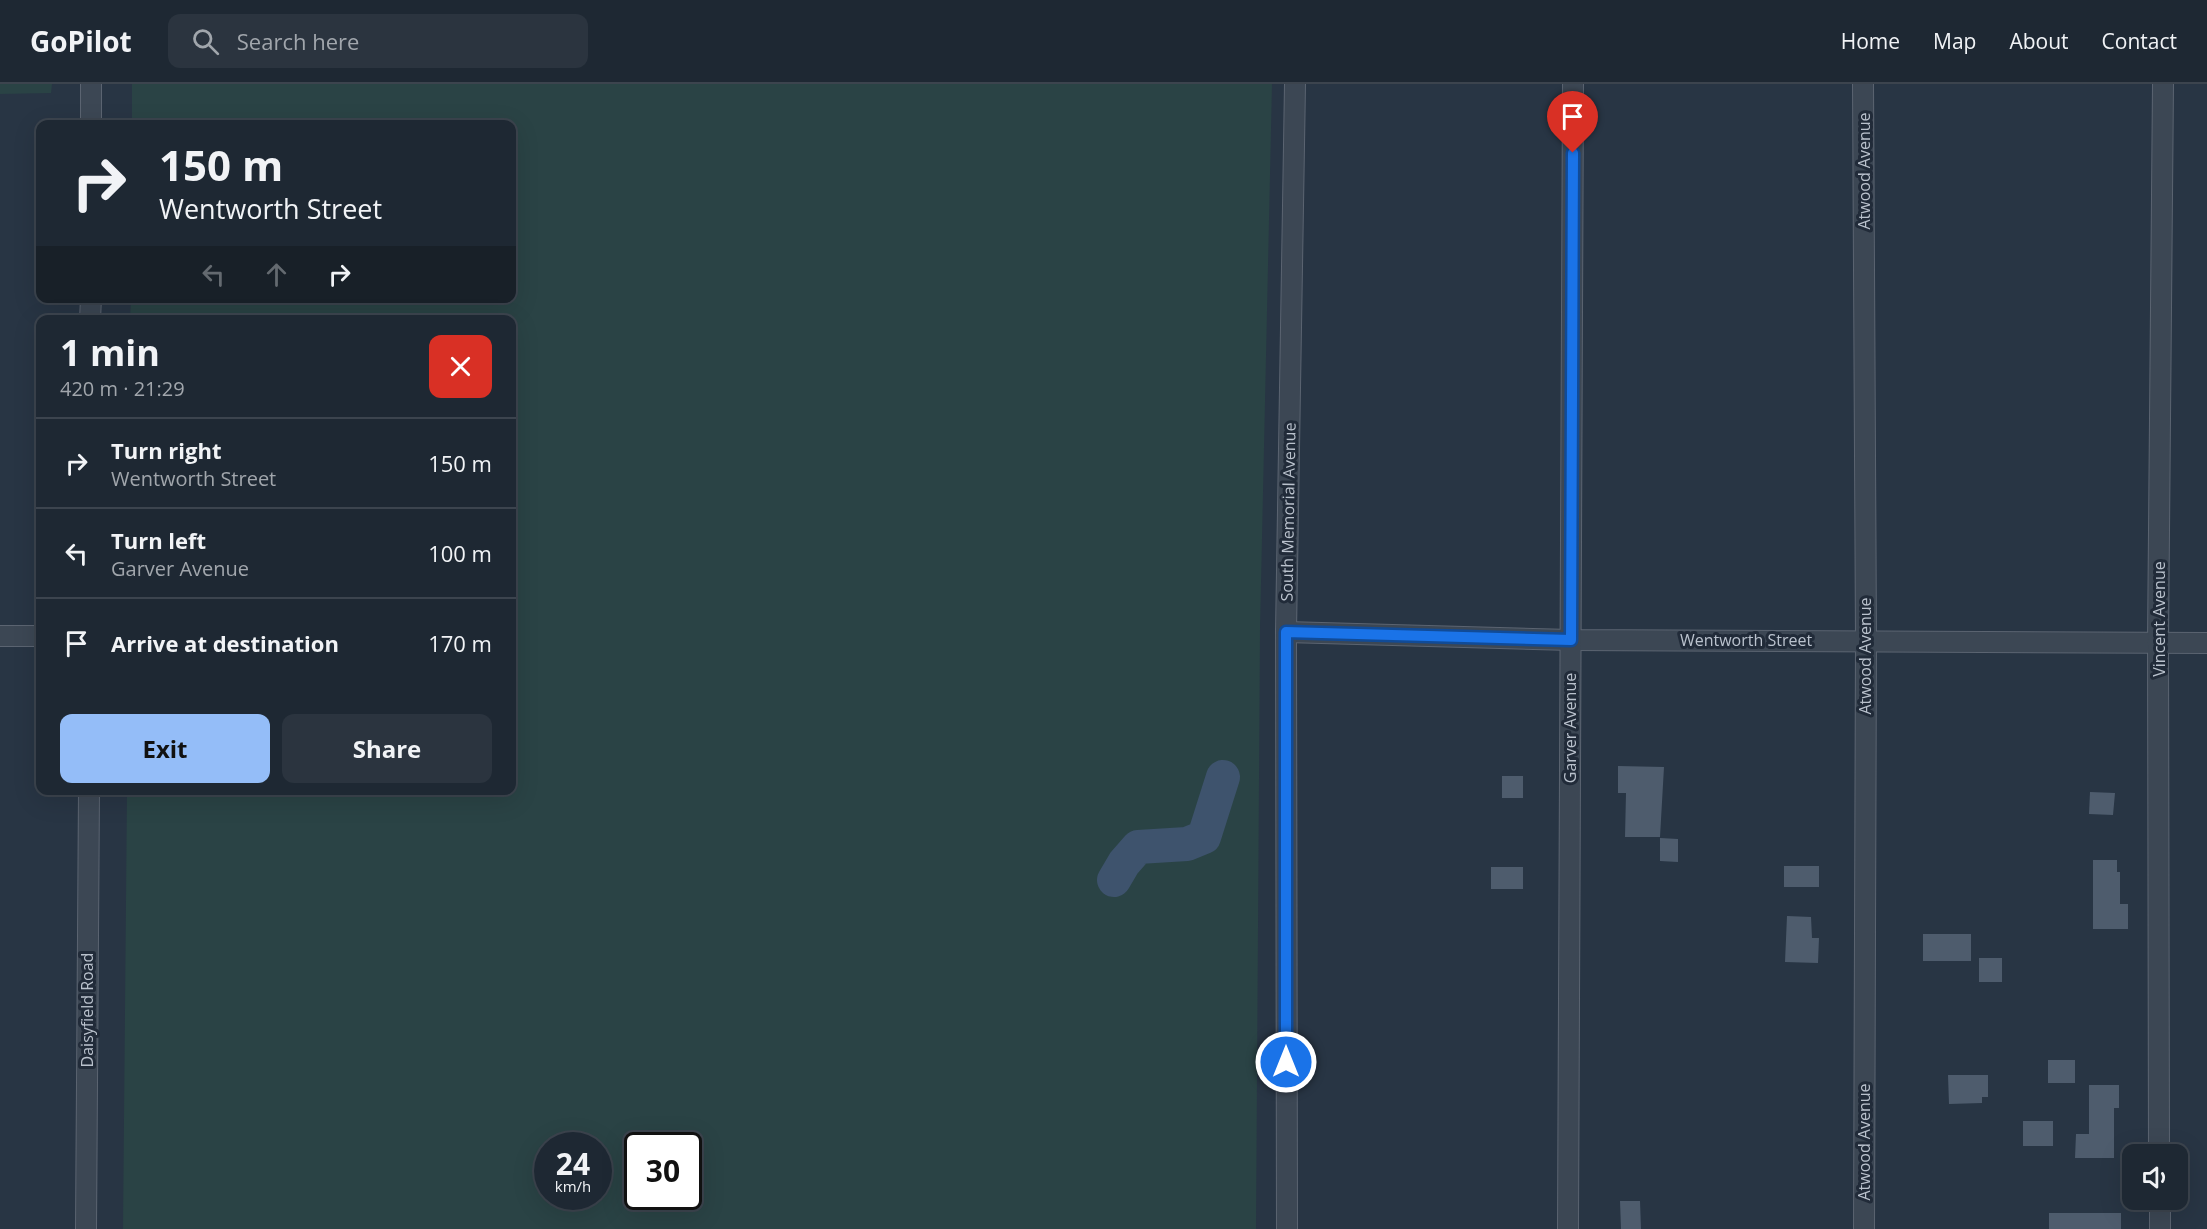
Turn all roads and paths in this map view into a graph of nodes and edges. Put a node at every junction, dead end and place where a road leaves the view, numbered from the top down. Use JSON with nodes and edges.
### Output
{"nodes":[{"id":1,"x":91,"y":84,"type":"edge"},
{"id":2,"x":1295,"y":84,"type":"edge"},
{"id":3,"x":1573,"y":84,"type":"edge"},
{"id":4,"x":1863,"y":84,"type":"edge"},
{"id":5,"x":2163,"y":84,"type":"edge"},
{"id":6,"x":91,"y":120,"type":"edge"},
{"id":7,"x":1286,"y":632,"type":"junction"},
{"id":8,"x":0,"y":636,"type":"edge"},
{"id":9,"x":36,"y":636,"type":"edge"},
{"id":10,"x":1571,"y":640,"type":"junction"},
{"id":11,"x":1866,"y":640,"type":"junction"},
{"id":12,"x":2158,"y":643,"type":"junction"},
{"id":13,"x":2207,"y":643,"type":"edge"},
{"id":14,"x":89,"y":795,"type":"edge"},
{"id":15,"x":2159,"y":1144,"type":"edge"},
{"id":16,"x":2160,"y":1210,"type":"edge"},
{"id":17,"x":86,"y":1229,"type":"edge"},
{"id":18,"x":1287,"y":1229,"type":"edge"},
{"id":19,"x":1568,"y":1229,"type":"edge"},
{"id":20,"x":1864,"y":1229,"type":"edge"},
{"id":21,"x":2160,"y":1229,"type":"edge"}],
"edges":[{"from":1,"to":6,"type":"street"},
{"from":2,"to":7,"type":"street","name":"South Memorial Avenue"},
{"from":3,"to":10,"type":"street","name":"Garver Avenue"},
{"from":4,"to":11,"type":"street","name":"Atwood Avenue"},
{"from":5,"to":12,"type":"street","name":"Vincent Avenue"},
{"from":7,"to":10,"type":"street","name":"Wentworth Street"},
{"from":7,"to":18,"type":"street","name":"South Memorial Avenue"},
{"from":8,"to":9,"type":"street"},
{"from":10,"to":11,"type":"street","name":"Wentworth Street"},
{"from":10,"to":19,"type":"street","name":"Garver Avenue"},
{"from":11,"to":12,"type":"street","name":"Wentworth Street"},
{"from":11,"to":20,"type":"street","name":"Atwood Avenue"},
{"from":12,"to":13,"type":"street","name":"Wentworth Street"},
{"from":12,"to":15,"type":"street","name":"Vincent Avenue"},
{"from":14,"to":17,"type":"street","name":"Daisyfield Road"},
{"from":16,"to":21,"type":"street"}]}
